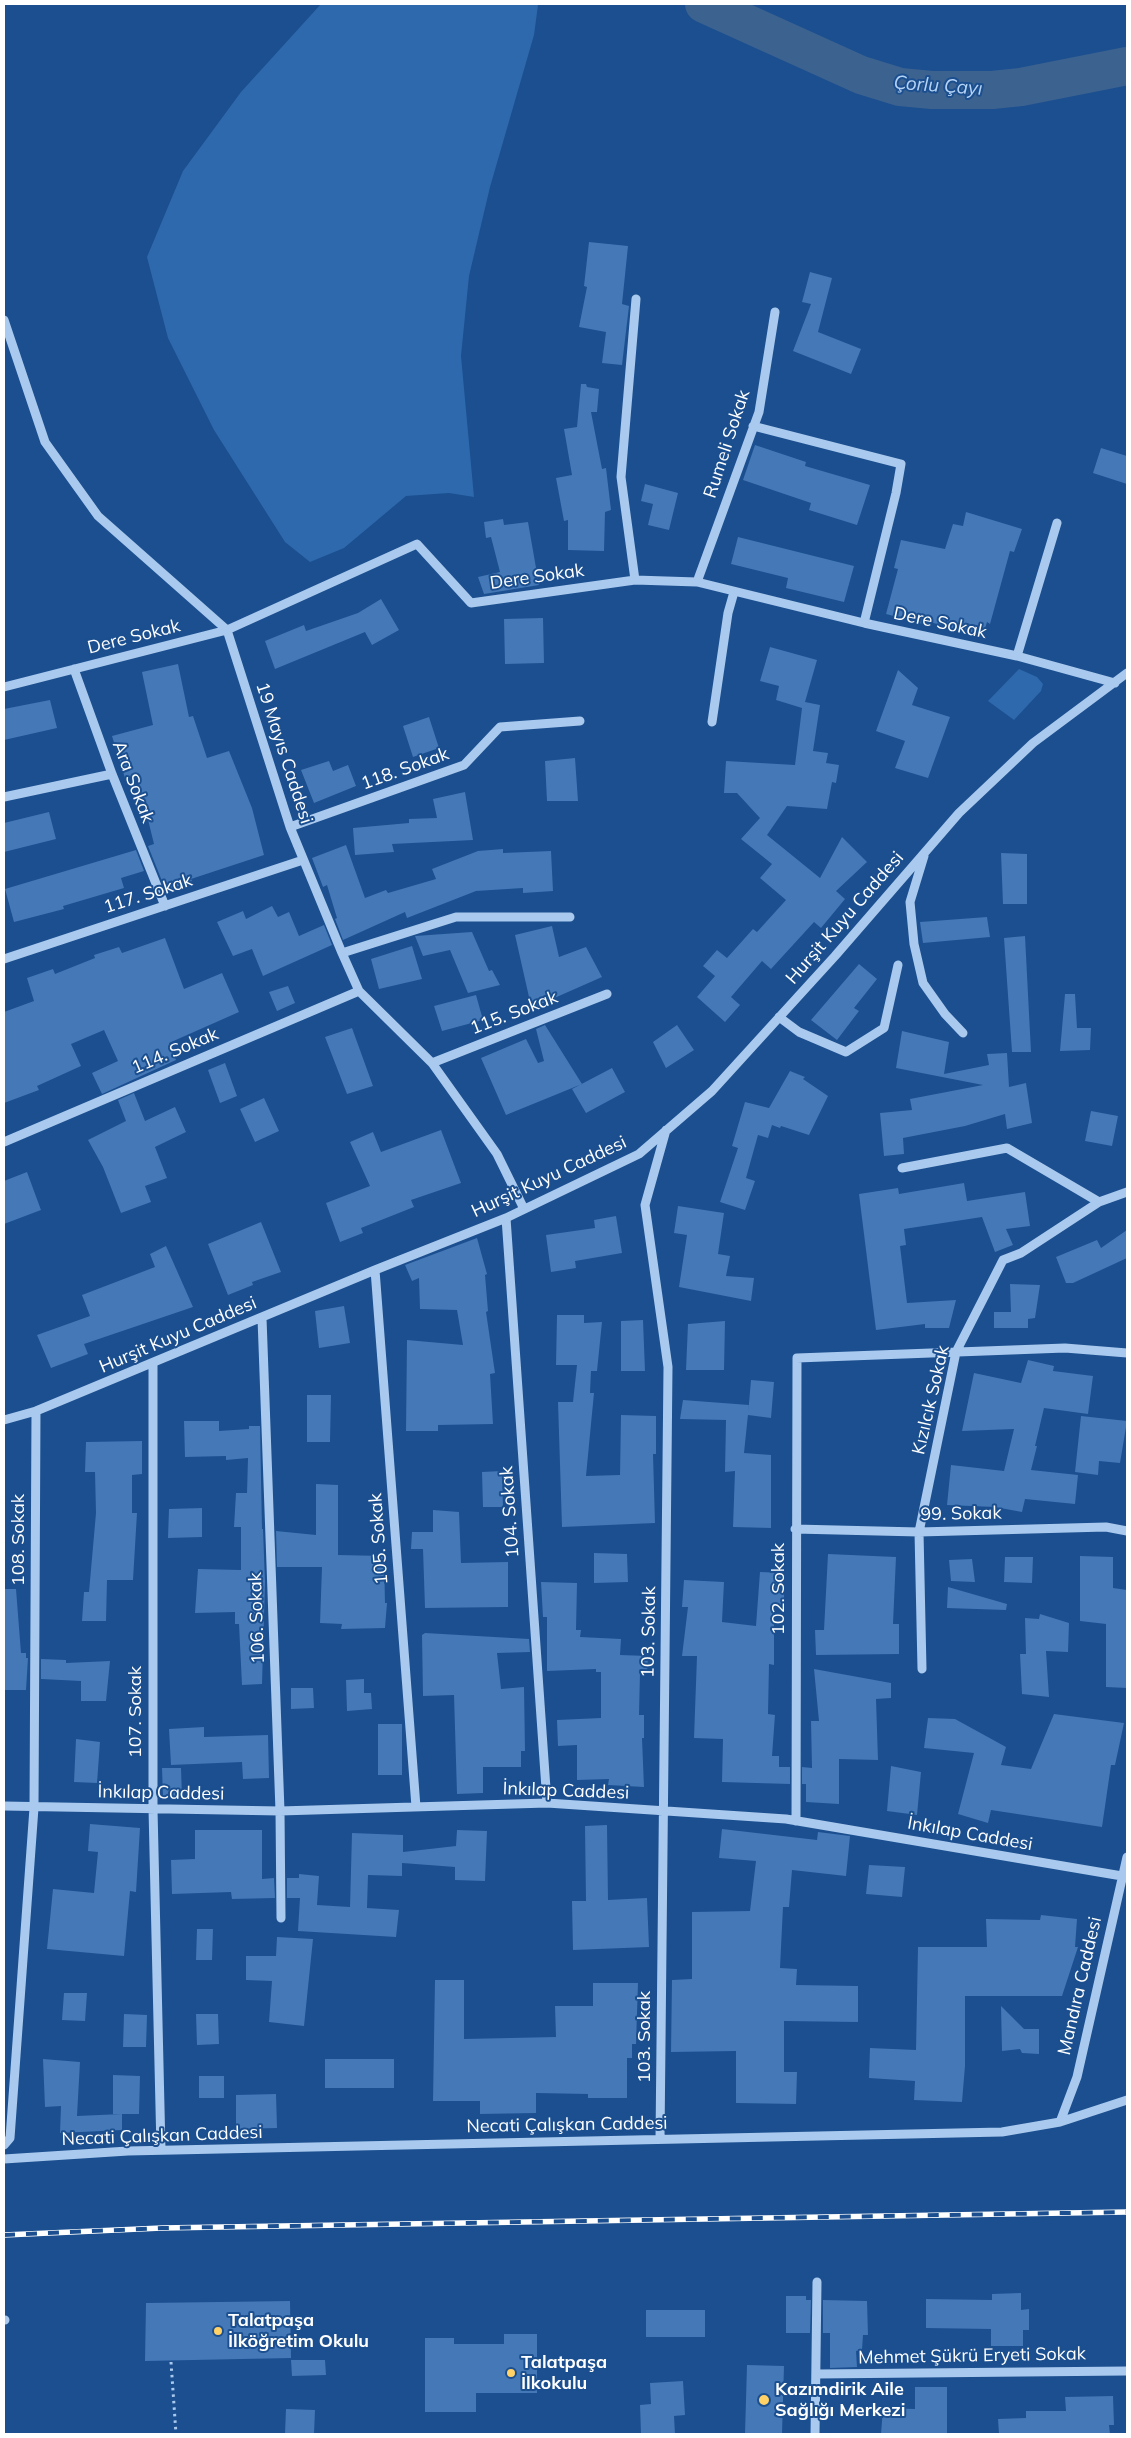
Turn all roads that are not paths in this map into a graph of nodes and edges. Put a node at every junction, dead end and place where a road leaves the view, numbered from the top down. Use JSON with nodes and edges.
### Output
{"nodes":[{"id":1,"x":636,"y":299,"type":"dead end"},
{"id":2,"x":775,"y":312,"type":"dead end"},
{"id":3,"x":4,"y":320,"type":"edge"},
{"id":4,"x":753,"y":426,"type":"junction"},
{"id":5,"x":1057,"y":523,"type":"dead end"},
{"id":6,"x":635,"y":580,"type":"junction"},
{"id":7,"x":697,"y":582,"type":"junction"},
{"id":8,"x":734,"y":592,"type":"junction"},
{"id":9,"x":864,"y":623,"type":"junction"},
{"id":10,"x":227,"y":630,"type":"junction"},
{"id":11,"x":1017,"y":656,"type":"junction"},
{"id":12,"x":74,"y":670,"type":"junction"},
{"id":13,"x":1127,"y":673,"type":"edge"},
{"id":14,"x":1115,"y":683,"type":"junction"},
{"id":15,"x":4,"y":687,"type":"edge"},
{"id":16,"x":580,"y":721,"type":"dead end"},
{"id":17,"x":712,"y":722,"type":"dead end"},
{"id":18,"x":112,"y":774,"type":"junction"},
{"id":19,"x":4,"y":797,"type":"edge"},
{"id":20,"x":290,"y":827,"type":"junction"},
{"id":21,"x":924,"y":853,"type":"junction"},
{"id":22,"x":303,"y":860,"type":"junction"},
{"id":23,"x":165,"y":906,"type":"junction"},
{"id":24,"x":570,"y":917,"type":"dead end"},
{"id":25,"x":342,"y":953,"type":"junction"},
{"id":26,"x":4,"y":959,"type":"edge"},
{"id":27,"x":898,"y":965,"type":"dead end"},
{"id":28,"x":360,"y":991,"type":"junction"},
{"id":29,"x":607,"y":994,"type":"dead end"},
{"id":30,"x":780,"y":1017,"type":"junction"},
{"id":31,"x":962,"y":1033,"type":"dead end"},
{"id":32,"x":432,"y":1063,"type":"junction"},
{"id":33,"x":666,"y":1130,"type":"junction"},
{"id":34,"x":4,"y":1142,"type":"edge"},
{"id":35,"x":902,"y":1168,"type":"dead end"},
{"id":36,"x":1127,"y":1192,"type":"edge"},
{"id":37,"x":1099,"y":1202,"type":"junction"},
{"id":38,"x":524,"y":1209,"type":"junction"},
{"id":39,"x":506,"y":1218,"type":"junction"},
{"id":40,"x":376,"y":1270,"type":"junction"},
{"id":41,"x":262,"y":1318,"type":"junction"},
{"id":42,"x":956,"y":1352,"type":"junction"},
{"id":43,"x":1127,"y":1353,"type":"edge"},
{"id":44,"x":153,"y":1363,"type":"junction"},
{"id":45,"x":36,"y":1412,"type":"junction"},
{"id":46,"x":4,"y":1420,"type":"edge"},
{"id":47,"x":795,"y":1529,"type":"junction"},
{"id":48,"x":1127,"y":1531,"type":"edge"},
{"id":49,"x":919,"y":1532,"type":"junction"},
{"id":50,"x":922,"y":1669,"type":"dead end"},
{"id":51,"x":547,"y":1803,"type":"junction"},
{"id":52,"x":4,"y":1806,"type":"edge"},
{"id":53,"x":416,"y":1807,"type":"junction"},
{"id":54,"x":34,"y":1808,"type":"junction"},
{"id":55,"x":153,"y":1809,"type":"junction"},
{"id":56,"x":280,"y":1812,"type":"junction"},
{"id":57,"x":663,"y":1812,"type":"junction"},
{"id":58,"x":796,"y":1820,"type":"junction"},
{"id":59,"x":1127,"y":1856,"type":"edge"},
{"id":60,"x":1122,"y":1876,"type":"junction"},
{"id":61,"x":281,"y":1918,"type":"dead end"},
{"id":62,"x":1127,"y":2100,"type":"edge"},
{"id":63,"x":1060,"y":2122,"type":"junction"},
{"id":64,"x":660,"y":2139,"type":"junction"},
{"id":65,"x":4,"y":2145,"type":"edge"},
{"id":66,"x":161,"y":2150,"type":"junction"},
{"id":67,"x":4,"y":2159,"type":"edge"},
{"id":68,"x":817,"y":2282,"type":"dead end"},
{"id":69,"x":1127,"y":2371,"type":"edge"},
{"id":70,"x":817,"y":2374,"type":"junction"},
{"id":71,"x":815,"y":2434,"type":"edge"}],
"edges":[{"from":1,"to":6,"type":"street"},
{"from":2,"to":4,"type":"street","name":"Rumeli Sokak"},
{"from":3,"to":10,"type":"street","name":"19 Mayıs Caddesi"},
{"from":4,"to":7,"type":"street","name":"Rumeli Sokak"},
{"from":4,"to":9,"type":"street"},
{"from":5,"to":11,"type":"street"},
{"from":6,"to":7,"type":"street","name":"Dere Sokak"},
{"from":6,"to":10,"type":"street","name":"Dere Sokak"},
{"from":7,"to":8,"type":"street","name":"Dere Sokak"},
{"from":8,"to":9,"type":"street","name":"Dere Sokak"},
{"from":8,"to":17,"type":"street"},
{"from":9,"to":11,"type":"street","name":"Dere Sokak"},
{"from":10,"to":12,"type":"street","name":"Dere Sokak"},
{"from":10,"to":20,"type":"street","name":"19 Mayıs Caddesi"},
{"from":11,"to":14,"type":"street","name":"Dere Sokak"},
{"from":12,"to":15,"type":"street","name":"Dere Sokak"},
{"from":12,"to":18,"type":"street","name":"Ara Sokak"},
{"from":13,"to":14,"type":"street","name":"Hurşit Kuyu Caddesi"},
{"from":14,"to":21,"type":"street","name":"Hurşit Kuyu Caddesi"},
{"from":16,"to":20,"type":"street","name":"118. Sokak"},
{"from":18,"to":19,"type":"street"},
{"from":18,"to":23,"type":"street","name":"Ara Sokak"},
{"from":20,"to":22,"type":"street","name":"19 Mayıs Caddesi"},
{"from":21,"to":30,"type":"street","name":"Hurşit Kuyu Caddesi"},
{"from":21,"to":31,"type":"street"},
{"from":22,"to":23,"type":"street","name":"117. Sokak"},
{"from":22,"to":25,"type":"street","name":"19 Mayıs Caddesi"},
{"from":23,"to":26,"type":"street","name":"117. Sokak"},
{"from":24,"to":25,"type":"street"},
{"from":25,"to":28,"type":"street","name":"19 Mayıs Caddesi"},
{"from":27,"to":30,"type":"street"},
{"from":28,"to":32,"type":"street","name":"19 Mayıs Caddesi"},
{"from":28,"to":34,"type":"street","name":"114. Sokak"},
{"from":29,"to":32,"type":"street","name":"115. Sokak"},
{"from":30,"to":33,"type":"street","name":"Hurşit Kuyu Caddesi"},
{"from":32,"to":38,"type":"street","name":"19 Mayıs Caddesi"},
{"from":33,"to":38,"type":"street","name":"Hurşit Kuyu Caddesi"},
{"from":33,"to":57,"type":"street","name":"103. Sokak"},
{"from":35,"to":37,"type":"street"},
{"from":36,"to":37,"type":"street","name":"Kızılcık Sokak"},
{"from":37,"to":42,"type":"street","name":"Kızılcık Sokak"},
{"from":38,"to":39,"type":"street","name":"Hurşit Kuyu Caddesi"},
{"from":39,"to":40,"type":"street","name":"Hurşit Kuyu Caddesi"},
{"from":39,"to":51,"type":"street","name":"104. Sokak"},
{"from":40,"to":41,"type":"street","name":"Hurşit Kuyu Caddesi"},
{"from":40,"to":53,"type":"street","name":"105. Sokak"},
{"from":41,"to":44,"type":"street","name":"Hurşit Kuyu Caddesi"},
{"from":41,"to":56,"type":"street","name":"106. Sokak"},
{"from":42,"to":43,"type":"street"},
{"from":42,"to":47,"type":"street","name":"102. Sokak"},
{"from":42,"to":49,"type":"street","name":"Kızılcık Sokak"},
{"from":44,"to":45,"type":"street","name":"Hurşit Kuyu Caddesi"},
{"from":44,"to":55,"type":"street","name":"107. Sokak"},
{"from":45,"to":46,"type":"street","name":"Hurşit Kuyu Caddesi"},
{"from":45,"to":54,"type":"street","name":"108. Sokak"},
{"from":47,"to":49,"type":"street","name":"99. Sokak"},
{"from":47,"to":58,"type":"street","name":"102. Sokak"},
{"from":48,"to":49,"type":"street","name":"99. Sokak"},
{"from":49,"to":50,"type":"street","name":"Kızılcık Sokak"},
{"from":51,"to":53,"type":"street","name":"İnkılap Caddesi"},
{"from":51,"to":57,"type":"street","name":"İnkılap Caddesi"},
{"from":52,"to":54,"type":"street","name":"İnkılap Caddesi"},
{"from":53,"to":56,"type":"street","name":"İnkılap Caddesi"},
{"from":54,"to":55,"type":"street","name":"İnkılap Caddesi"},
{"from":54,"to":65,"type":"street","name":"108. Sokak"},
{"from":55,"to":56,"type":"street","name":"İnkılap Caddesi"},
{"from":55,"to":66,"type":"street","name":"107. Sokak"},
{"from":56,"to":61,"type":"street","name":"106. Sokak"},
{"from":57,"to":58,"type":"street","name":"İnkılap Caddesi"},
{"from":57,"to":64,"type":"street","name":"103. Sokak"},
{"from":58,"to":60,"type":"street","name":"İnkılap Caddesi"},
{"from":59,"to":60,"type":"street","name":"Mandıra Caddesi"},
{"from":60,"to":63,"type":"street","name":"Mandıra Caddesi"},
{"from":62,"to":63,"type":"street","name":"Necati Çalışkan Caddesi"},
{"from":63,"to":64,"type":"street","name":"Necati Çalışkan Caddesi"},
{"from":64,"to":66,"type":"street","name":"Necati Çalışkan Caddesi"},
{"from":66,"to":67,"type":"street","name":"Necati Çalışkan Caddesi"},
{"from":68,"to":70,"type":"street"},
{"from":69,"to":70,"type":"street","name":"Mehmet Şükrü Eryeti Sokak"},
{"from":70,"to":71,"type":"street"}]}
